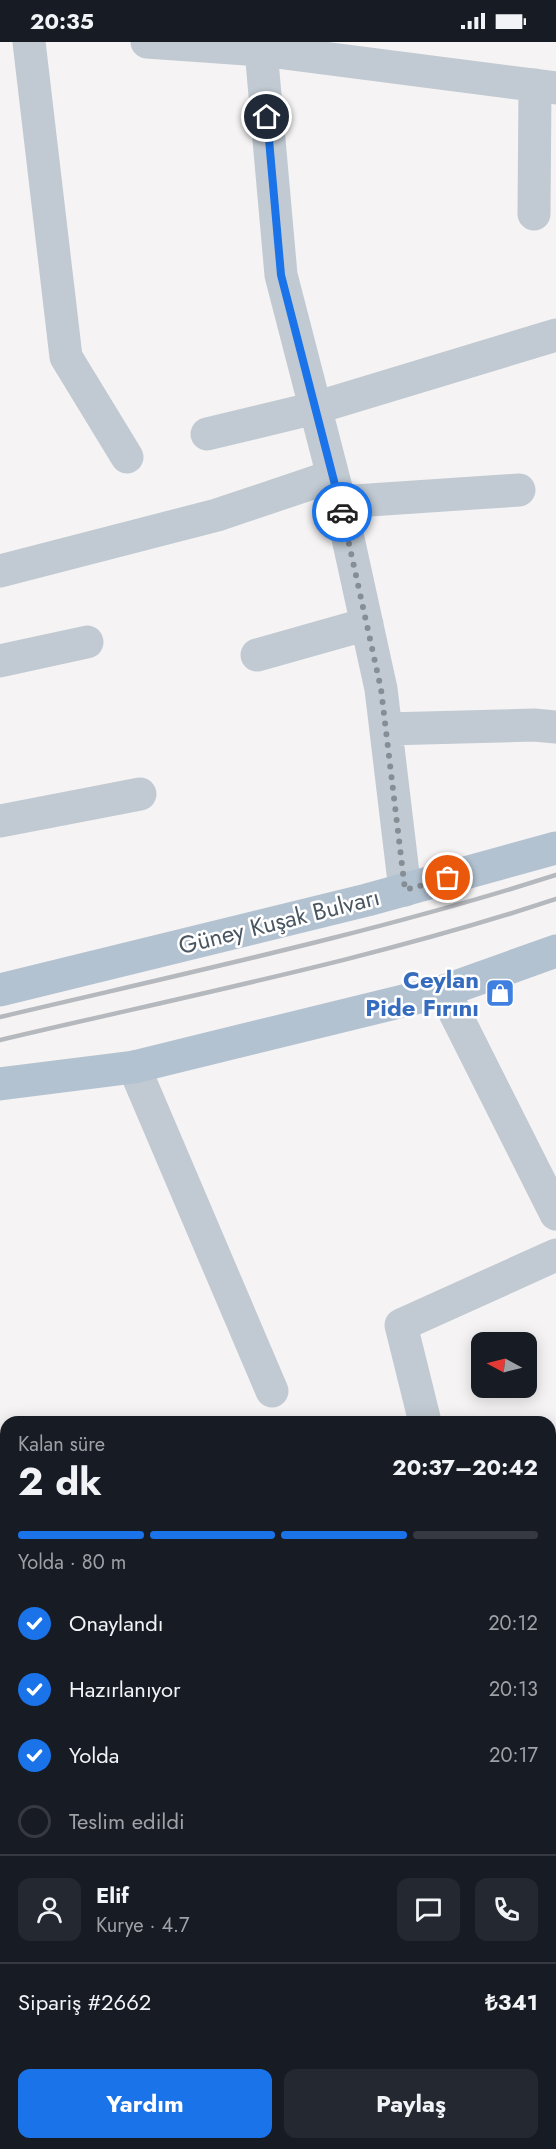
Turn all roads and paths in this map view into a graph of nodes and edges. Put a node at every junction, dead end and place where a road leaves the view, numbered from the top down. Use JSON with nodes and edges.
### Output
{"nodes":[{"id":1,"x":29,"y":42,"type":"edge"},
{"id":2,"x":157,"y":42,"type":"edge"},
{"id":3,"x":261,"y":50,"type":"junction"},
{"id":4,"x":389,"y":54,"type":"edge"},
{"id":5,"x":545,"y":87,"type":"edge"},
{"id":6,"x":534,"y":213,"type":"dead end"},
{"id":7,"x":556,"y":335,"type":"edge"},
{"id":8,"x":315,"y":408,"type":"junction"},
{"id":9,"x":207,"y":434,"type":"dead end"},
{"id":10,"x":127,"y":457,"type":"dead end"},
{"id":11,"x":336,"y":489,"type":"junction"},
{"id":12,"x":519,"y":490,"type":"dead end"},
{"id":13,"x":0,"y":571,"type":"edge"},
{"id":14,"x":367,"y":624,"type":"junction"},
{"id":15,"x":87,"y":642,"type":"dead end"},
{"id":16,"x":257,"y":655,"type":"dead end"},
{"id":17,"x":0,"y":661,"type":"edge"},
{"id":18,"x":556,"y":727,"type":"edge"},
{"id":19,"x":386,"y":729,"type":"junction"},
{"id":20,"x":140,"y":794,"type":"dead end"},
{"id":21,"x":0,"y":821,"type":"edge"},
{"id":22,"x":556,"y":848,"type":"edge"},
{"id":23,"x":405,"y":890,"type":"junction"},
{"id":24,"x":556,"y":951,"type":"edge"},
{"id":25,"x":0,"y":990,"type":"edge"},
{"id":26,"x":444,"y":991,"type":"junction"},
{"id":27,"x":134,"y":1067,"type":"junction"},
{"id":28,"x":0,"y":1084,"type":"edge"},
{"id":29,"x":556,"y":1214,"type":"edge"},
{"id":30,"x":556,"y":1255,"type":"edge"},
{"id":31,"x":272,"y":1391,"type":"dead end"},
{"id":32,"x":424,"y":1416,"type":"edge"}],
"edges":[{"from":1,"to":10,"type":"street"},
{"from":2,"to":3,"type":"street"},
{"from":3,"to":4,"type":"street"},
{"from":3,"to":8,"type":"street"},
{"from":4,"to":5,"type":"street"},
{"from":5,"to":6,"type":"street"},
{"from":7,"to":8,"type":"street"},
{"from":8,"to":9,"type":"street"},
{"from":8,"to":11,"type":"street"},
{"from":11,"to":12,"type":"street"},
{"from":11,"to":13,"type":"street"},
{"from":11,"to":14,"type":"street"},
{"from":14,"to":16,"type":"street"},
{"from":14,"to":19,"type":"street"},
{"from":15,"to":17,"type":"street"},
{"from":18,"to":19,"type":"street"},
{"from":19,"to":23,"type":"street"},
{"from":20,"to":21,"type":"street"},
{"from":22,"to":23,"type":"main road","name":"Güney Kuşak Bulvarı"},
{"from":23,"to":25,"type":"main road","name":"Güney Kuşak Bulvarı"},
{"from":24,"to":26,"type":"main road"},
{"from":26,"to":27,"type":"main road"},
{"from":26,"to":29,"type":"street"},
{"from":27,"to":28,"type":"main road"},
{"from":27,"to":31,"type":"street"},
{"from":30,"to":32,"type":"street"}]}
